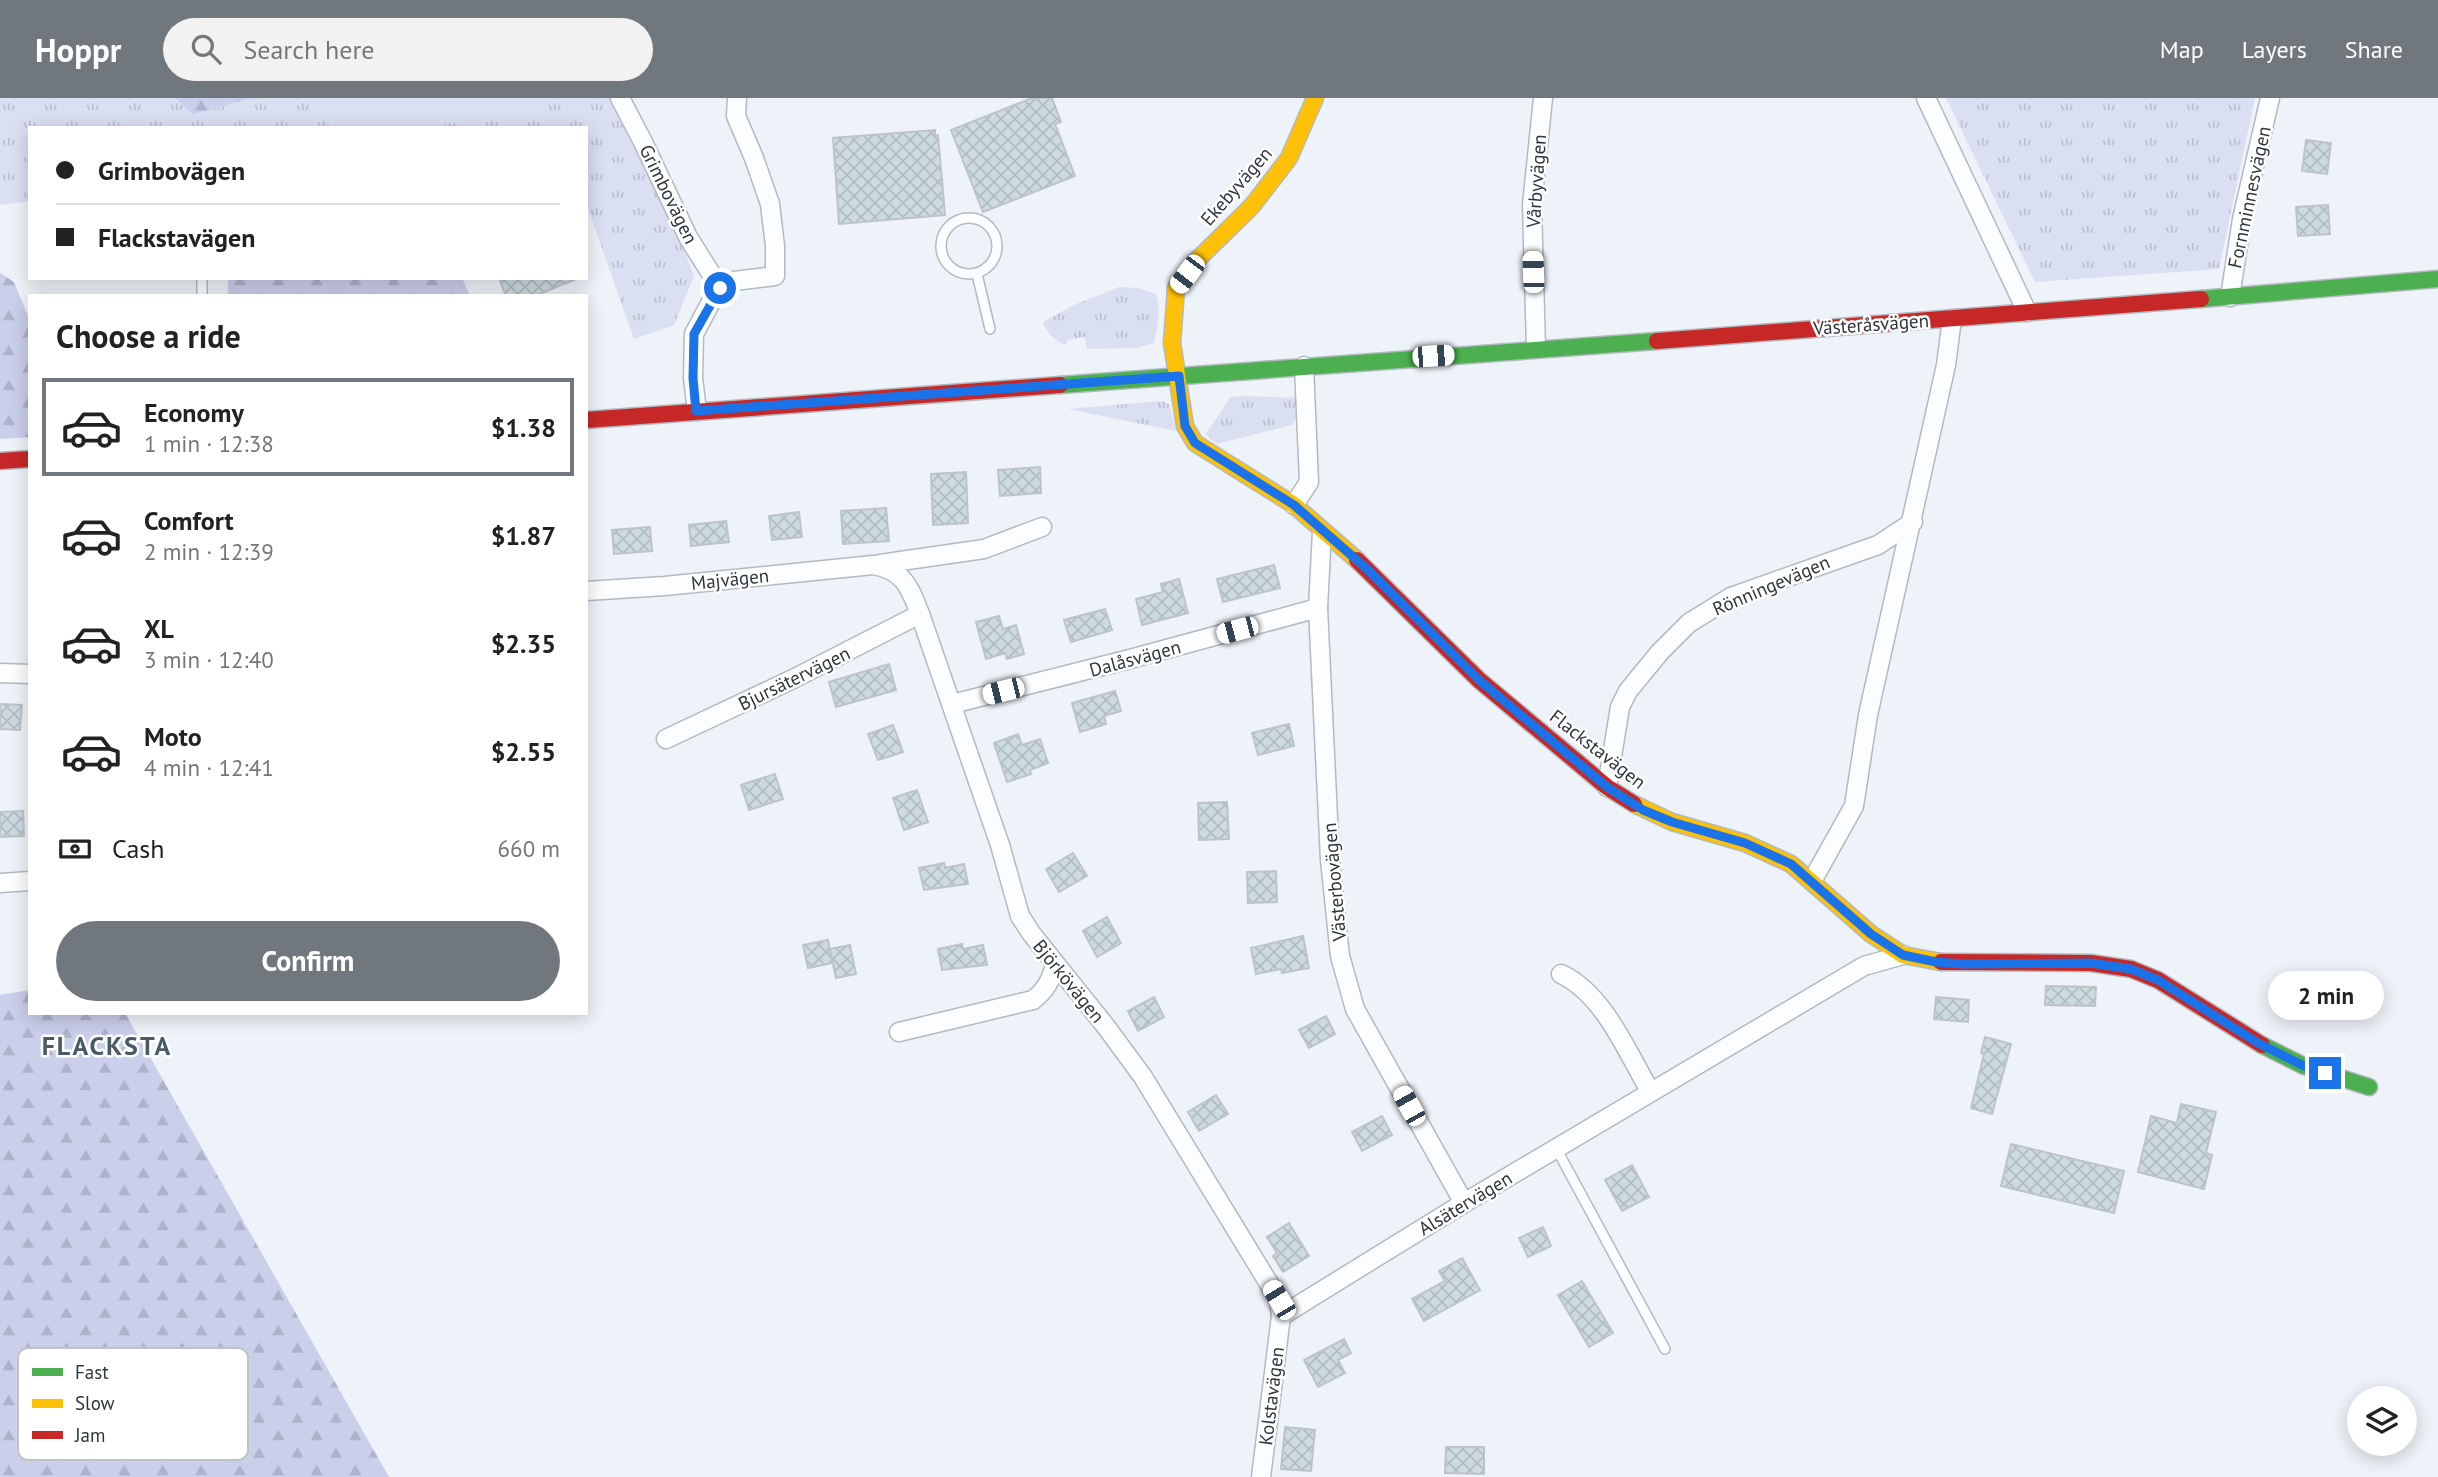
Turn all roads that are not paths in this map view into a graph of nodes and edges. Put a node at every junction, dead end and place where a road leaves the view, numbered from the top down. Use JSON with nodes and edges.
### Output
{"nodes":[{"id":1,"x":620,"y":98,"type":"edge"},
{"id":2,"x":737,"y":98,"type":"edge"},
{"id":3,"x":1315,"y":98,"type":"edge"},
{"id":4,"x":1543,"y":98,"type":"edge"},
{"id":5,"x":1927,"y":98,"type":"edge"},
{"id":6,"x":2270,"y":98,"type":"edge"},
{"id":7,"x":977,"y":274,"type":"junction"},
{"id":8,"x":2438,"y":279,"type":"edge"},
{"id":9,"x":720,"y":288,"type":"junction"},
{"id":10,"x":2231,"y":297,"type":"junction"},
{"id":11,"x":2027,"y":312,"type":"junction"},
{"id":12,"x":1952,"y":318,"type":"junction"},
{"id":13,"x":990,"y":330,"type":"dead end"},
{"id":14,"x":1536,"y":348,"type":"junction"},
{"id":15,"x":1304,"y":366,"type":"junction"},
{"id":16,"x":1179,"y":376,"type":"junction"},
{"id":17,"x":696,"y":411,"type":"junction"},
{"id":18,"x":588,"y":419,"type":"edge"},
{"id":19,"x":28,"y":459,"type":"edge"},
{"id":20,"x":0,"y":461,"type":"edge"},
{"id":21,"x":1294,"y":505,"type":"junction"},
{"id":22,"x":1913,"y":522,"type":"junction"},
{"id":23,"x":1042,"y":527,"type":"dead end"},
{"id":24,"x":1322,"y":531,"type":"junction"},
{"id":25,"x":873,"y":565,"type":"junction"},
{"id":26,"x":588,"y":591,"type":"edge"},
{"id":27,"x":1318,"y":608,"type":"junction"},
{"id":28,"x":920,"y":614,"type":"junction"},
{"id":29,"x":0,"y":673,"type":"edge"},
{"id":30,"x":28,"y":674,"type":"edge"},
{"id":31,"x":951,"y":704,"type":"junction"},
{"id":32,"x":666,"y":739,"type":"dead end"},
{"id":33,"x":1607,"y":787,"type":"junction"},
{"id":34,"x":28,"y":881,"type":"edge"},
{"id":35,"x":1812,"y":881,"type":"junction"},
{"id":36,"x":0,"y":883,"type":"edge"},
{"id":37,"x":1903,"y":955,"type":"junction"},
{"id":38,"x":1055,"y":965,"type":"junction"},
{"id":39,"x":1561,"y":974,"type":"dead end"},
{"id":40,"x":899,"y":1032,"type":"dead end"},
{"id":41,"x":2369,"y":1087,"type":"dead end"},
{"id":42,"x":1650,"y":1091,"type":"junction"},
{"id":43,"x":1556,"y":1148,"type":"junction"},
{"id":44,"x":1464,"y":1203,"type":"junction"},
{"id":45,"x":1281,"y":1316,"type":"junction"},
{"id":46,"x":1665,"y":1349,"type":"dead end"},
{"id":47,"x":1261,"y":1477,"type":"edge"}],
"edges":[{"from":1,"to":9,"type":"street","name":"Grimbovägen"},
{"from":2,"to":9,"type":"street"},
{"from":3,"to":16,"type":"street","name":"Ekebyvägen"},
{"from":4,"to":14,"type":"street","name":"Vårbyvägen"},
{"from":5,"to":11,"type":"street"},
{"from":6,"to":10,"type":"street","name":"Fornminnesvägen"},
{"from":7,"to":7,"type":"lane"},
{"from":7,"to":13,"type":"lane"},
{"from":8,"to":10,"type":"street","name":"Västeråsvägen"},
{"from":9,"to":17,"type":"street"},
{"from":10,"to":11,"type":"street","name":"Västeråsvägen"},
{"from":11,"to":12,"type":"street","name":"Västeråsvägen"},
{"from":12,"to":14,"type":"street","name":"Västeråsvägen"},
{"from":12,"to":22,"type":"street"},
{"from":14,"to":15,"type":"street","name":"Västeråsvägen"},
{"from":15,"to":16,"type":"street","name":"Västeråsvägen"},
{"from":15,"to":21,"type":"street"},
{"from":16,"to":17,"type":"street","name":"Västeråsvägen"},
{"from":16,"to":21,"type":"street","name":"Flackstavägen"},
{"from":17,"to":18,"type":"street","name":"Västeråsvägen"},
{"from":19,"to":20,"type":"street"},
{"from":21,"to":24,"type":"street","name":"Flackstavägen"},
{"from":22,"to":33,"type":"street","name":"Rönningevägen"},
{"from":22,"to":35,"type":"street"},
{"from":23,"to":25,"type":"street","name":"Majvägen"},
{"from":24,"to":27,"type":"street","name":"Västerbovägen"},
{"from":24,"to":33,"type":"street","name":"Flackstavägen"},
{"from":25,"to":26,"type":"street","name":"Majvägen"},
{"from":25,"to":28,"type":"street"},
{"from":27,"to":31,"type":"street","name":"Dalåsvägen"},
{"from":27,"to":44,"type":"street","name":"Västerbovägen"},
{"from":28,"to":31,"type":"street","name":"Björkövägen"},
{"from":28,"to":32,"type":"street","name":"Bjursätervägen"},
{"from":29,"to":30,"type":"street"},
{"from":31,"to":38,"type":"street","name":"Björkövägen"},
{"from":33,"to":35,"type":"street","name":"Flackstavägen"},
{"from":34,"to":36,"type":"street"},
{"from":35,"to":37,"type":"street","name":"Flackstavägen"},
{"from":37,"to":41,"type":"street","name":"Flackstavägen"},
{"from":37,"to":42,"type":"street","name":"Alsätervägen"},
{"from":38,"to":40,"type":"street"},
{"from":38,"to":45,"type":"street","name":"Björkövägen"},
{"from":39,"to":42,"type":"street"},
{"from":42,"to":43,"type":"street","name":"Alsätervägen"},
{"from":43,"to":44,"type":"street","name":"Alsätervägen"},
{"from":43,"to":46,"type":"lane"},
{"from":44,"to":45,"type":"street","name":"Alsätervägen"},
{"from":45,"to":47,"type":"street","name":"Kolstavägen"}]}
